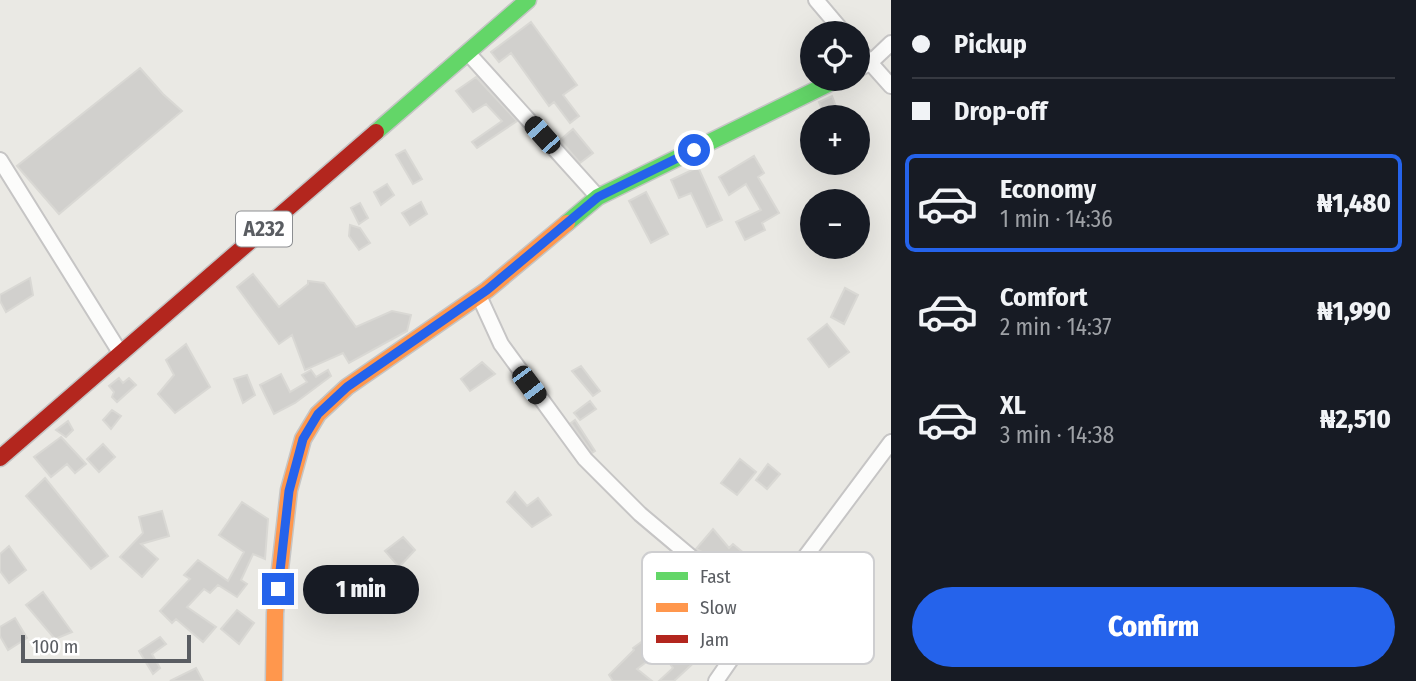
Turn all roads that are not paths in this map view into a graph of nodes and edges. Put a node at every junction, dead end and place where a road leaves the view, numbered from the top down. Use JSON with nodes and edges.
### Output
{"nodes":[{"id":1,"x":527,"y":0,"type":"edge"},
{"id":2,"x":816,"y":0,"type":"edge"},
{"id":3,"x":834,"y":21,"type":"edge"},
{"id":4,"x":891,"y":43,"type":"edge"},
{"id":5,"x":468,"y":52,"type":"junction"},
{"id":6,"x":870,"y":61,"type":"edge"},
{"id":7,"x":870,"y":70,"type":"edge"},
{"id":8,"x":891,"y":86,"type":"edge"},
{"id":9,"x":814,"y":91,"type":"edge"},
{"id":10,"x":0,"y":160,"type":"edge"},
{"id":11,"x":598,"y":197,"type":"junction"},
{"id":12,"x":479,"y":296,"type":"junction"},
{"id":13,"x":121,"y":354,"type":"junction"},
{"id":14,"x":891,"y":442,"type":"edge"},
{"id":15,"x":0,"y":458,"type":"edge"},
{"id":16,"x":685,"y":552,"type":"edge"},
{"id":17,"x":809,"y":552,"type":"edge"},
{"id":18,"x":728,"y":664,"type":"edge"},
{"id":19,"x":274,"y":681,"type":"edge"},
{"id":20,"x":716,"y":681,"type":"edge"}],
"edges":[{"from":1,"to":5,"type":"street","number":"A232"},
{"from":2,"to":3,"type":"street"},
{"from":4,"to":6,"type":"street"},
{"from":5,"to":11,"type":"street"},
{"from":5,"to":13,"type":"street","number":"A232"},
{"from":7,"to":8,"type":"street"},
{"from":9,"to":11,"type":"street"},
{"from":10,"to":13,"type":"street"},
{"from":11,"to":12,"type":"street"},
{"from":12,"to":16,"type":"street"},
{"from":12,"to":19,"type":"street"},
{"from":13,"to":15,"type":"street","number":"A232"},
{"from":14,"to":17,"type":"street"},
{"from":18,"to":20,"type":"street"}]}
